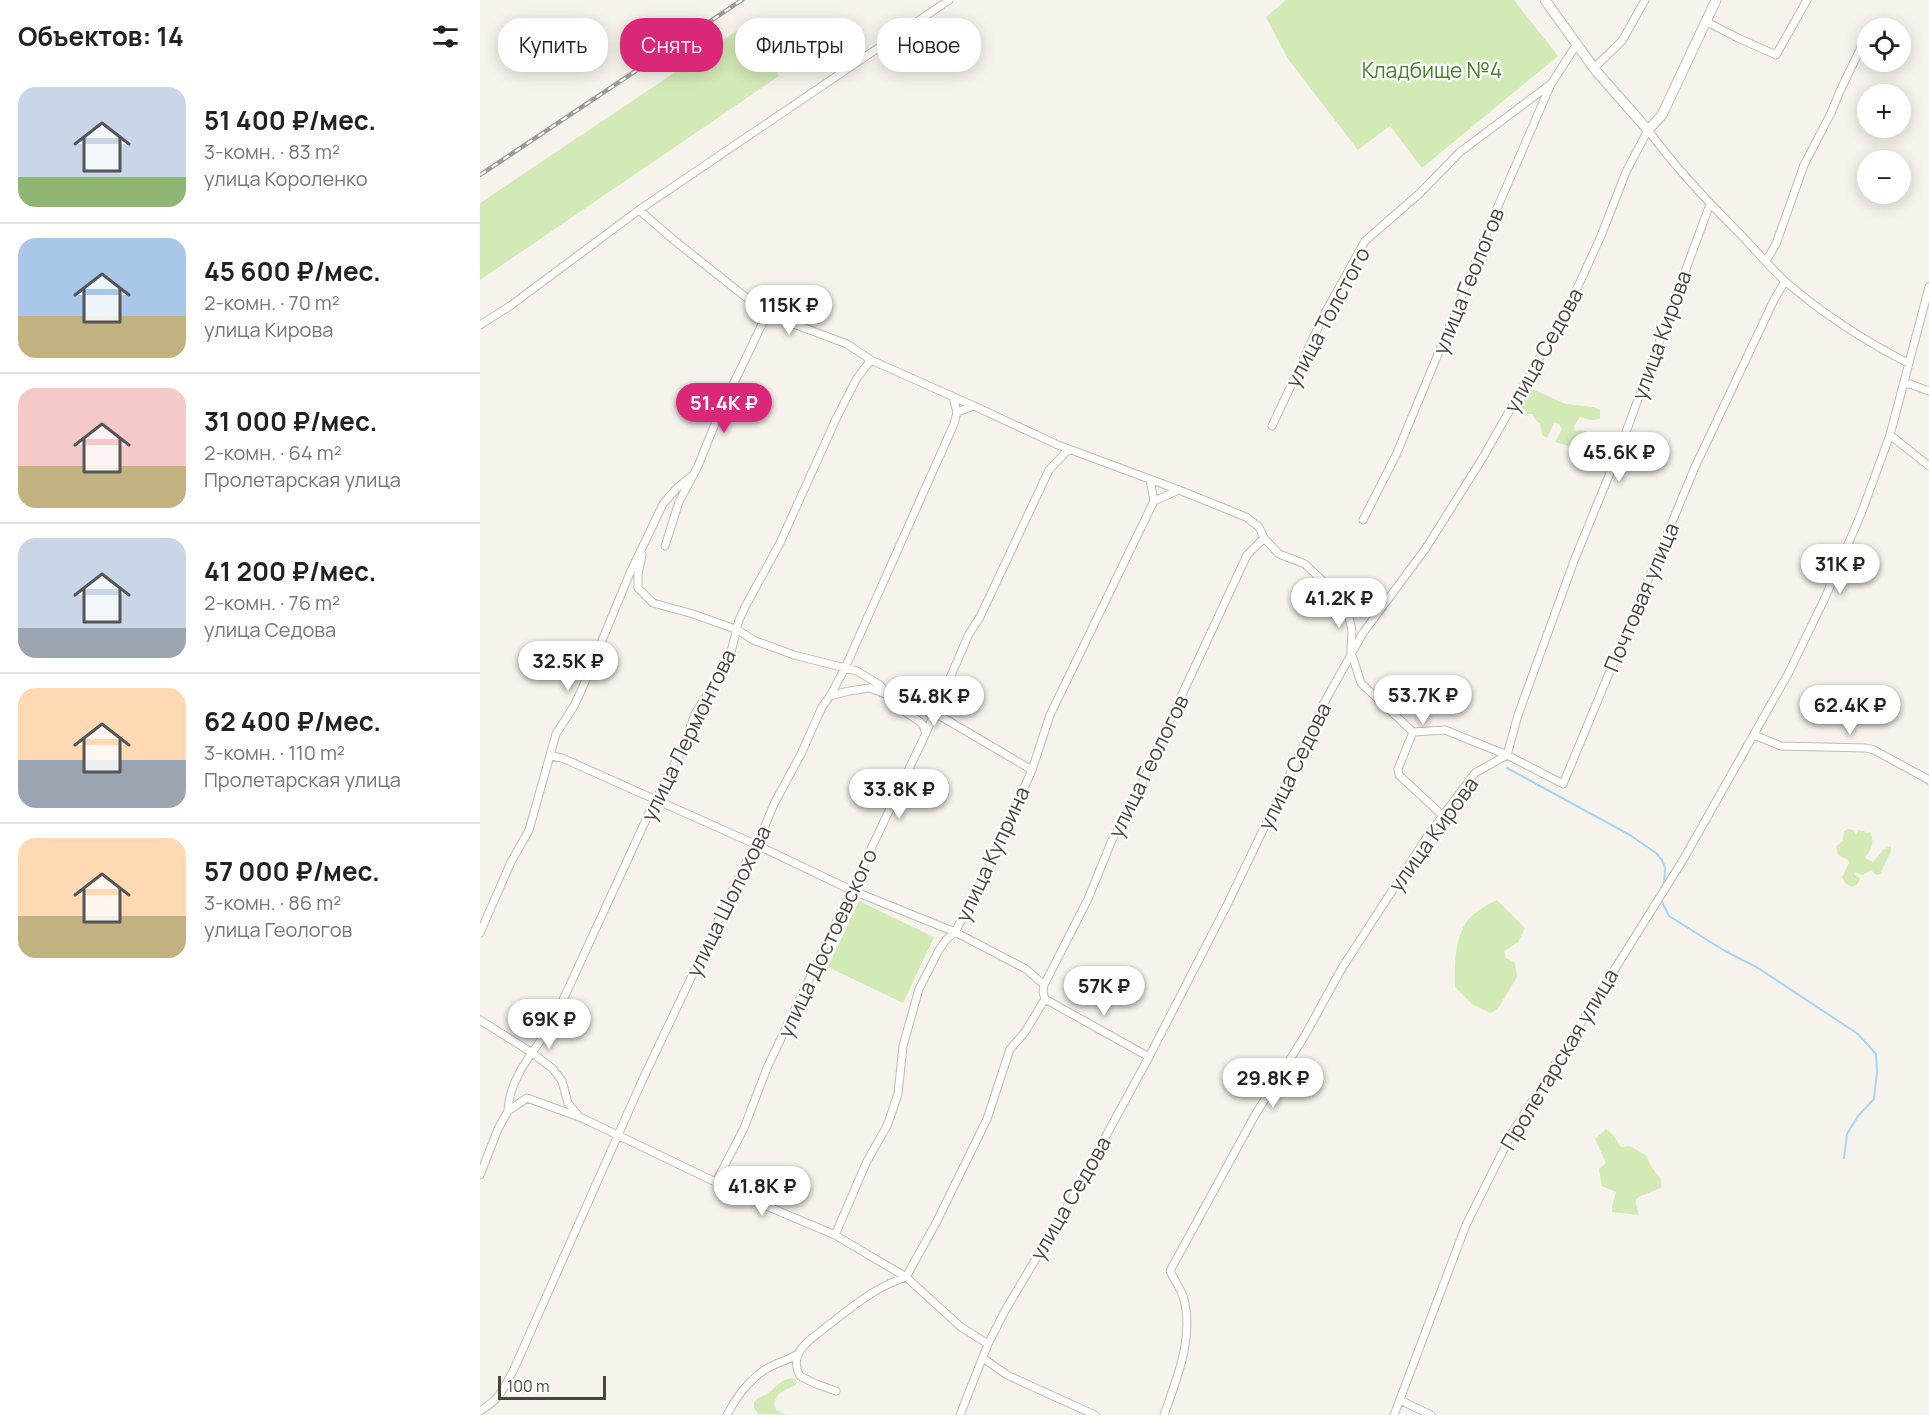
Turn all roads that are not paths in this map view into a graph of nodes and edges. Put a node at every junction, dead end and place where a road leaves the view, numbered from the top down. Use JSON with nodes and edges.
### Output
{"nodes":[{"id":1,"x":949,"y":0,"type":"edge"},
{"id":2,"x":1545,"y":0,"type":"edge"},
{"id":3,"x":1645,"y":0,"type":"edge"},
{"id":4,"x":1716,"y":0,"type":"edge"},
{"id":5,"x":1807,"y":0,"type":"edge"},
{"id":6,"x":1707,"y":21,"type":"junction"},
{"id":7,"x":1577,"y":44,"type":"junction"},
{"id":8,"x":1857,"y":56,"type":"edge"},
{"id":9,"x":1594,"y":68,"type":"junction"},
{"id":10,"x":1551,"y":84,"type":"junction"},
{"id":11,"x":1648,"y":130,"type":"junction"},
{"id":12,"x":1710,"y":204,"type":"junction"},
{"id":13,"x":639,"y":210,"type":"junction"},
{"id":14,"x":1766,"y":261,"type":"junction"},
{"id":15,"x":1785,"y":281,"type":"junction"},
{"id":16,"x":1929,"y":286,"type":"edge"},
{"id":17,"x":767,"y":314,"type":"junction"},
{"id":18,"x":480,"y":325,"type":"edge"},
{"id":19,"x":871,"y":360,"type":"junction"},
{"id":20,"x":1908,"y":363,"type":"junction"},
{"id":21,"x":1904,"y":384,"type":"junction"},
{"id":22,"x":1929,"y":391,"type":"edge"},
{"id":23,"x":953,"y":398,"type":"junction"},
{"id":24,"x":974,"y":406,"type":"junction"},
{"id":25,"x":957,"y":412,"type":"junction"},
{"id":26,"x":1272,"y":426,"type":"dead end"},
{"id":27,"x":1890,"y":435,"type":"junction"},
{"id":28,"x":1069,"y":449,"type":"junction"},
{"id":29,"x":1929,"y":466,"type":"edge"},
{"id":30,"x":693,"y":475,"type":"junction"},
{"id":31,"x":1150,"y":479,"type":"junction"},
{"id":32,"x":1179,"y":490,"type":"junction"},
{"id":33,"x":1154,"y":501,"type":"junction"},
{"id":34,"x":1363,"y":520,"type":"dead end"},
{"id":35,"x":649,"y":536,"type":"junction"},
{"id":36,"x":1264,"y":538,"type":"junction"},
{"id":37,"x":665,"y":546,"type":"dead end"},
{"id":38,"x":738,"y":630,"type":"junction"},
{"id":39,"x":1352,"y":631,"type":"junction"},
{"id":40,"x":1363,"y":633,"type":"junction"},
{"id":41,"x":1351,"y":652,"type":"junction"},
{"id":42,"x":845,"y":668,"type":"junction"},
{"id":43,"x":889,"y":695,"type":"junction"},
{"id":44,"x":830,"y":696,"type":"junction"},
{"id":45,"x":935,"y":713,"type":"junction"},
{"id":46,"x":1413,"y":732,"type":"junction"},
{"id":47,"x":926,"y":733,"type":"junction"},
{"id":48,"x":1754,"y":735,"type":"junction"},
{"id":49,"x":1507,"y":755,"type":"junction"},
{"id":50,"x":551,"y":756,"type":"junction"},
{"id":51,"x":1032,"y":770,"type":"junction"},
{"id":52,"x":1929,"y":780,"type":"edge"},
{"id":53,"x":657,"y":800,"type":"junction"},
{"id":54,"x":1442,"y":814,"type":"junction"},
{"id":55,"x":757,"y":845,"type":"junction"},
{"id":56,"x":851,"y":890,"type":"junction"},
{"id":57,"x":955,"y":932,"type":"junction"},
{"id":58,"x":480,"y":933,"type":"edge"},
{"id":59,"x":1044,"y":985,"type":"junction"},
{"id":60,"x":1045,"y":999,"type":"junction"},
{"id":61,"x":480,"y":1020,"type":"edge"},
{"id":62,"x":531,"y":1052,"type":"junction"},
{"id":63,"x":1149,"y":1057,"type":"junction"},
{"id":64,"x":507,"y":1111,"type":"junction"},
{"id":65,"x":582,"y":1118,"type":"junction"},
{"id":66,"x":619,"y":1135,"type":"junction"},
{"id":67,"x":480,"y":1174,"type":"edge"},
{"id":68,"x":717,"y":1182,"type":"junction"},
{"id":69,"x":835,"y":1235,"type":"junction"},
{"id":70,"x":906,"y":1277,"type":"junction"},
{"id":71,"x":988,"y":1344,"type":"junction"},
{"id":72,"x":798,"y":1354,"type":"junction"},
{"id":73,"x":983,"y":1358,"type":"junction"},
{"id":74,"x":836,"y":1391,"type":"dead end"},
{"id":75,"x":1400,"y":1400,"type":"junction"},
{"id":76,"x":480,"y":1411,"type":"edge"},
{"id":77,"x":727,"y":1415,"type":"edge"},
{"id":78,"x":960,"y":1415,"type":"edge"},
{"id":79,"x":1095,"y":1415,"type":"edge"},
{"id":80,"x":1164,"y":1415,"type":"edge"},
{"id":81,"x":1394,"y":1415,"type":"edge"},
{"id":82,"x":1431,"y":1415,"type":"edge"}],
"edges":[{"from":1,"to":13,"type":"street"},
{"from":2,"to":7,"type":"street"},
{"from":3,"to":9,"type":"street"},
{"from":4,"to":6,"type":"street"},
{"from":5,"to":6,"type":"street"},
{"from":6,"to":11,"type":"street"},
{"from":7,"to":9,"type":"street"},
{"from":7,"to":10,"type":"street","name":"улица Геологов"},
{"from":8,"to":14,"type":"street"},
{"from":9,"to":11,"type":"street"},
{"from":10,"to":26,"type":"street","name":"улица Толстого"},
{"from":10,"to":34,"type":"street","name":"улица Геологов"},
{"from":11,"to":12,"type":"street"},
{"from":11,"to":40,"type":"street","name":"улица Седова"},
{"from":12,"to":14,"type":"street"},
{"from":12,"to":49,"type":"street","name":"улица Кирова"},
{"from":13,"to":17,"type":"street"},
{"from":13,"to":18,"type":"street"},
{"from":14,"to":15,"type":"street"},
{"from":15,"to":20,"type":"street"},
{"from":15,"to":49,"type":"street","name":"Почтовая улица"},
{"from":16,"to":20,"type":"street","name":"Пролетарская улица"},
{"from":17,"to":19,"type":"street"},
{"from":17,"to":30,"type":"street"},
{"from":19,"to":23,"type":"street"},
{"from":19,"to":38,"type":"street","name":"улица Лермонтова"},
{"from":20,"to":21,"type":"street","name":"Пролетарская улица"},
{"from":21,"to":22,"type":"street"},
{"from":21,"to":27,"type":"street","name":"Пролетарская улица"},
{"from":23,"to":24,"type":"street"},
{"from":23,"to":25,"type":"street"},
{"from":24,"to":25,"type":"street"},
{"from":24,"to":28,"type":"street"},
{"from":25,"to":42,"type":"street","name":"улица Шолохова"},
{"from":27,"to":29,"type":"street"},
{"from":27,"to":48,"type":"street","name":"Пролетарская улица"},
{"from":28,"to":31,"type":"street"},
{"from":28,"to":45,"type":"street","name":"улица Достоевского"},
{"from":30,"to":35,"type":"street"},
{"from":30,"to":37,"type":"street"},
{"from":31,"to":32,"type":"street"},
{"from":31,"to":33,"type":"street"},
{"from":32,"to":33,"type":"street"},
{"from":32,"to":36,"type":"street"},
{"from":33,"to":51,"type":"street","name":"улица Куприна"},
{"from":35,"to":38,"type":"street"},
{"from":35,"to":50,"type":"street"},
{"from":36,"to":39,"type":"street"},
{"from":36,"to":59,"type":"street","name":"улица Геологов"},
{"from":38,"to":42,"type":"street"},
{"from":38,"to":53,"type":"street","name":"улица Лермонтова"},
{"from":39,"to":40,"type":"street"},
{"from":39,"to":41,"type":"street"},
{"from":40,"to":41,"type":"street","name":"улица Седова"},
{"from":41,"to":46,"type":"street"},
{"from":41,"to":63,"type":"street","name":"улица Седова"},
{"from":42,"to":43,"type":"street"},
{"from":42,"to":44,"type":"street","name":"улица Шолохова"},
{"from":43,"to":44,"type":"street"},
{"from":43,"to":45,"type":"street"},
{"from":43,"to":47,"type":"street"},
{"from":44,"to":55,"type":"street","name":"улица Шолохова"},
{"from":45,"to":47,"type":"street","name":"улица Достоевского"},
{"from":45,"to":51,"type":"street"},
{"from":46,"to":49,"type":"street"},
{"from":46,"to":54,"type":"street"},
{"from":47,"to":56,"type":"street","name":"улица Достоевского"},
{"from":48,"to":52,"type":"street"},
{"from":48,"to":75,"type":"street","name":"Пролетарская улица"},
{"from":49,"to":54,"type":"street","name":"улица Кирова"},
{"from":50,"to":53,"type":"street"},
{"from":50,"to":58,"type":"street"},
{"from":51,"to":57,"type":"street","name":"улица Куприна"},
{"from":53,"to":55,"type":"street"},
{"from":53,"to":62,"type":"street","name":"улица Лермонтова"},
{"from":54,"to":80,"type":"street","name":"улица Кирова"},
{"from":55,"to":56,"type":"street"},
{"from":55,"to":66,"type":"street","name":"улица Шолохова"},
{"from":56,"to":57,"type":"street"},
{"from":56,"to":68,"type":"street","name":"улица Достоевского"},
{"from":57,"to":59,"type":"street"},
{"from":57,"to":69,"type":"street","name":"улица Куприна"},
{"from":59,"to":60,"type":"street"},
{"from":60,"to":63,"type":"street"},
{"from":60,"to":70,"type":"street"},
{"from":61,"to":62,"type":"street"},
{"from":62,"to":64,"type":"street","name":"улица Лермонтова"},
{"from":62,"to":65,"type":"street"},
{"from":63,"to":71,"type":"street","name":"улица Седова"},
{"from":64,"to":65,"type":"street"},
{"from":64,"to":67,"type":"street","name":"улица Лермонтова"},
{"from":65,"to":66,"type":"street"},
{"from":66,"to":68,"type":"street"},
{"from":66,"to":76,"type":"street","name":"улица Шолохова"},
{"from":68,"to":69,"type":"street"},
{"from":69,"to":70,"type":"street"},
{"from":70,"to":71,"type":"street"},
{"from":70,"to":72,"type":"street"},
{"from":71,"to":73,"type":"street","name":"улица Седова"},
{"from":72,"to":74,"type":"street"},
{"from":72,"to":77,"type":"street"},
{"from":73,"to":78,"type":"street","name":"улица Седова"},
{"from":73,"to":79,"type":"street"},
{"from":75,"to":81,"type":"street","name":"Пролетарская улица"},
{"from":75,"to":82,"type":"street"}]}
